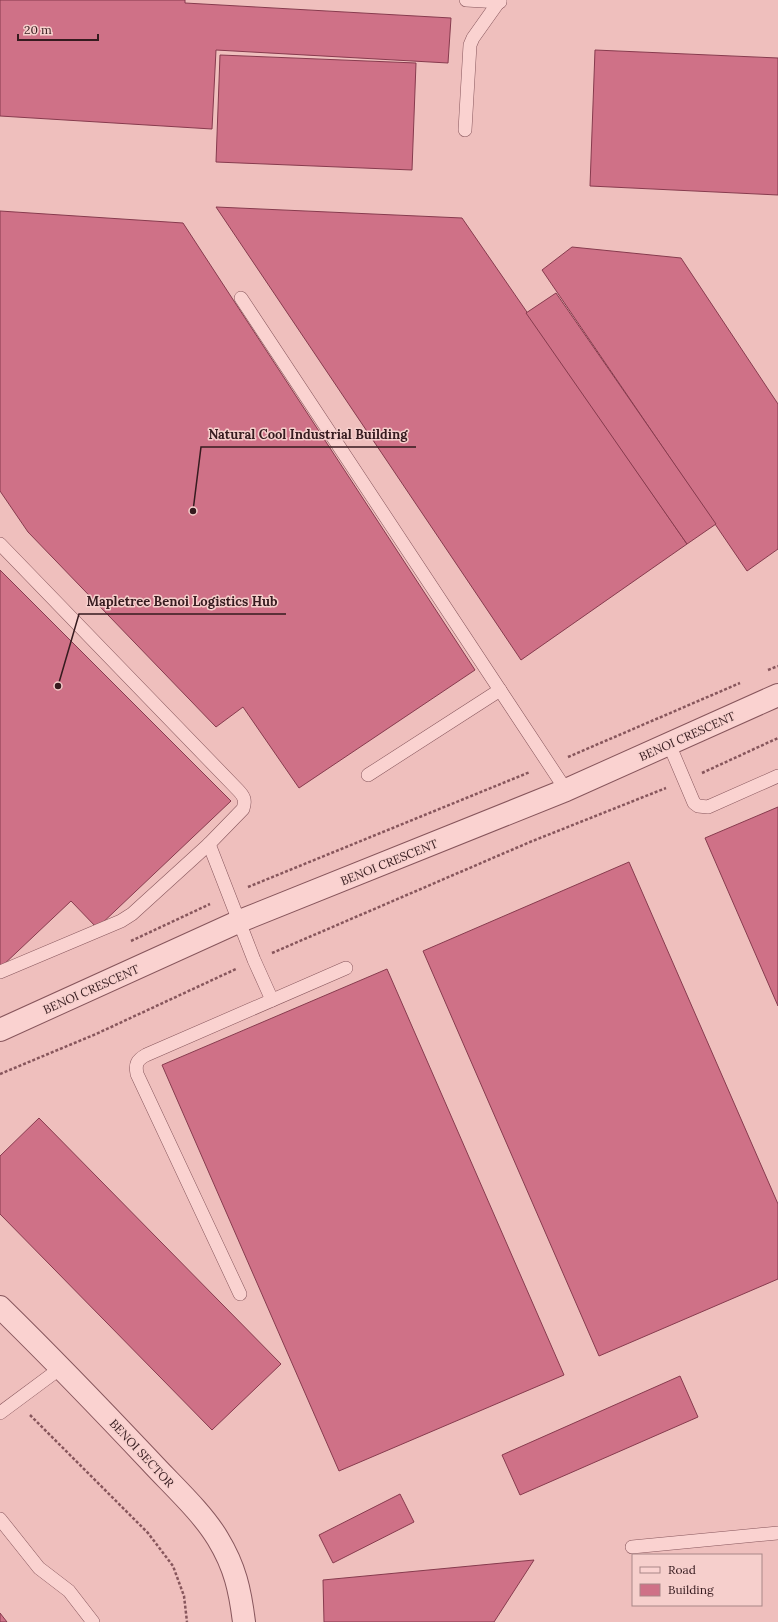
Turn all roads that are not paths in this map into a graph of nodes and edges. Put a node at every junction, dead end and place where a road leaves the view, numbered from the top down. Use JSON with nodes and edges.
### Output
{"nodes":[{"id":1,"x":466,"y":0,"type":"edge"},
{"id":2,"x":500,"y":1,"type":"edge"},
{"id":3,"x":465,"y":130,"type":"dead end"},
{"id":4,"x":241,"y":298,"type":"dead end"},
{"id":5,"x":0,"y":544,"type":"edge"},
{"id":6,"x":500,"y":690,"type":"junction"},
{"id":7,"x":778,"y":695,"type":"edge"},
{"id":8,"x":669,"y":744,"type":"junction"},
{"id":9,"x":368,"y":775,"type":"dead end"},
{"id":10,"x":778,"y":776,"type":"edge"},
{"id":11,"x":566,"y":790,"type":"junction"},
{"id":12,"x":209,"y":844,"type":"junction"},
{"id":13,"x":240,"y":921,"type":"junction"},
{"id":14,"x":346,"y":968,"type":"dead end"},
{"id":15,"x":0,"y":972,"type":"edge"},
{"id":16,"x":272,"y":1000,"type":"junction"},
{"id":17,"x":0,"y":1030,"type":"edge"},
{"id":18,"x":240,"y":1294,"type":"dead end"},
{"id":19,"x":0,"y":1307,"type":"edge"},
{"id":20,"x":62,"y":1367,"type":"junction"},
{"id":21,"x":0,"y":1413,"type":"edge"},
{"id":22,"x":0,"y":1519,"type":"edge"},
{"id":23,"x":778,"y":1533,"type":"edge"},
{"id":24,"x":632,"y":1547,"type":"dead end"},
{"id":25,"x":93,"y":1622,"type":"edge"},
{"id":26,"x":244,"y":1622,"type":"edge"}],
"edges":[{"from":1,"to":2,"type":"lane"},
{"from":2,"to":3,"type":"lane"},
{"from":4,"to":6,"type":"lane"},
{"from":5,"to":12,"type":"lane"},
{"from":6,"to":9,"type":"lane"},
{"from":6,"to":11,"type":"lane"},
{"from":7,"to":8,"type":"street","name":"BENOI CRESCENT"},
{"from":8,"to":10,"type":"lane"},
{"from":8,"to":11,"type":"street","name":"BENOI CRESCENT"},
{"from":11,"to":13,"type":"street","name":"BENOI CRESCENT"},
{"from":12,"to":13,"type":"lane"},
{"from":12,"to":15,"type":"lane"},
{"from":13,"to":16,"type":"lane"},
{"from":13,"to":17,"type":"street","name":"BENOI CRESCENT"},
{"from":14,"to":16,"type":"lane"},
{"from":16,"to":18,"type":"lane"},
{"from":19,"to":20,"type":"street","name":"BENOI SECTOR"},
{"from":20,"to":21,"type":"lane"},
{"from":20,"to":26,"type":"street","name":"BENOI SECTOR"},
{"from":22,"to":25,"type":"lane"},
{"from":23,"to":24,"type":"lane"}]}
